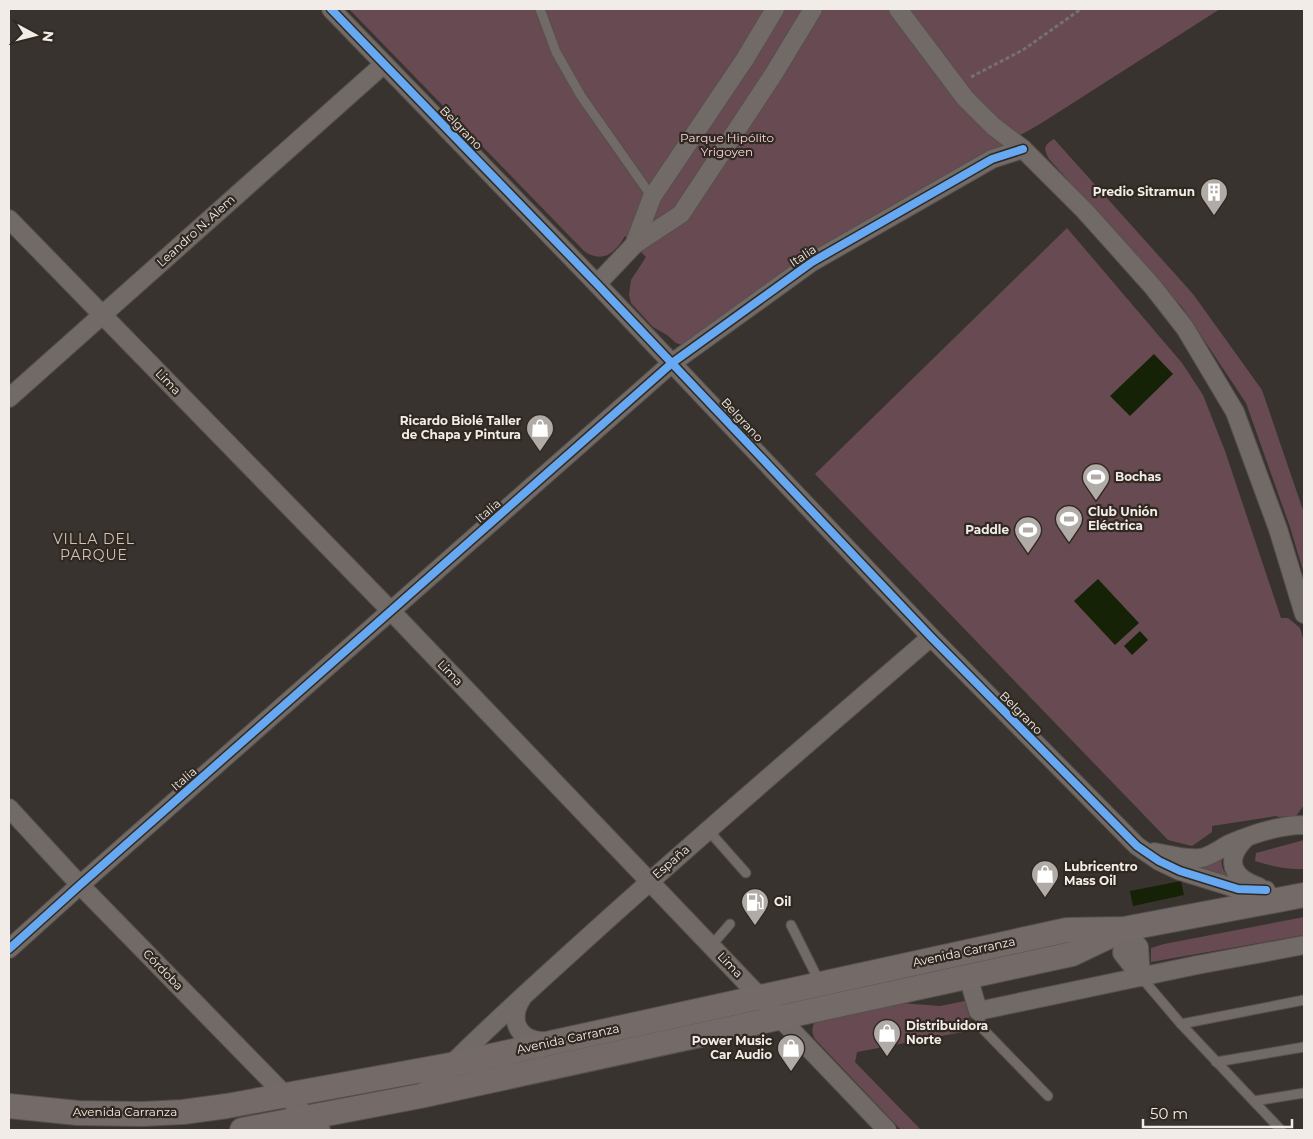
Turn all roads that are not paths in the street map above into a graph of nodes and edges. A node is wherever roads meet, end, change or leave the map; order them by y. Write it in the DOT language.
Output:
graph roads {
  1 [pos="331,9"];
  2 [pos="540,9"];
  3 [pos="775,9"];
  4 [pos="813,9"];
  5 [pos="898,9"];
  6 [pos="384,64"];
  7 [pos="1023,149"];
  8 [pos="652,197"];
  9 [pos="9,219"];
  10 [pos="634,245"];
  11 [pos="597,284"];
  12 [pos="102,314"];
  13 [pos="672,363"];
  14 [pos="9,398"];
  15 [pos="391,611"];
  16 [pos="1304,614"];
  17 [pos="931,637"];
  18 [pos="9,808"];
  19 [pos="1302,823"];
  20 [pos="708,830"];
  21 [pos="1246,838"];
  22 [pos="1137,846"];
  23 [pos="746,873"];
  24 [pos="649,881"];
  25 [pos="80,885"];
  26 [pos="1266,890"];
  27 [pos="1302,895"];
  28 [pos="730,924"];
  29 [pos="791,925"];
  30 [pos="1124,929"];
  31 [pos="1304,945"];
  32 [pos="711,946"];
  33 [pos="9,949"];
  34 [pos="968,976"];
  35 [pos="1141,977"];
  36 [pos="820,983"];
  37 [pos="523,996"];
  38 [pos="760,996"];
  39 [pos="1304,1000"];
  40 [pos="978,1011"];
  41 [pos="780,1018"];
  42 [pos="1181,1024"];
  43 [pos="561,1040"];
  44 [pos="1304,1047"];
  45 [pos="1216,1062"];
  46 [pos="450,1065"];
  47 [pos="1304,1093"];
  48 [pos="286,1096"];
  49 [pos="420,1096"];
  50 [pos="1048,1096"];
  51 [pos="1254,1101"];
  52 [pos="9,1106"];
  53 [pos="314,1124"];
  54 [pos="242,1130"];
  55 [pos="887,1130"];
  56 [pos="1281,1130"];
  1 -- 6 [label="street, Belgrano"];
  2 -- 8 [label="lane"];
  3 -- 8 [label="street"];
  4 -- 10 [label="street"];
  5 -- 7 [label="street"];
  6 -- 11 [label="street, Belgrano"];
  6 -- 12 [label="street, Leandro N. Alem"];
  7 -- 13 [label="street, Italia"];
  7 -- 16 [label="street"];
  8 -- 10 [label="street"];
  9 -- 12 [label="street, Lima"];
  10 -- 11 [label="street"];
  11 -- 13 [label="street, Belgrano"];
  12 -- 14 [label="street, Leandro N. Alem"];
  12 -- 15 [label="street, Lima"];
  13 -- 15 [label="street, Italia"];
  13 -- 17 [label="street, Belgrano"];
  15 -- 24 [label="street, Lima"];
  15 -- 25 [label="street, Italia"];
  17 -- 20 [label="street, España"];
  17 -- 22 [label="street, Belgrano"];
  18 -- 25 [label="street, Córdoba"];
  19 -- 21 [label="street"];
  20 -- 23 [label="lane"];
  20 -- 24 [label="street, España"];
  21 -- 22 [label="street"];
  21 -- 26 [label="street"];
  22 -- 26 [label="street, Belgrano"];
  24 -- 32 [label="street, Lima"];
  24 -- 37 [label="street, España"];
  25 -- 33 [label="street, Italia"];
  25 -- 48 [label="street, Córdoba"];
  26 -- 27 [label="street"];
  27 -- 30 [label="main road, Avenida Carranza"];
  28 -- 32 [label="lane"];
  29 -- 36 [label="lane"];
  30 -- 34 [label="main road, Avenida Carranza"];
  30 -- 35 [label="street"];
  30 -- 36 [label="main road, Avenida Carranza"];
  31 -- 35 [label="street"];
  32 -- 38 [label="street, Lima"];
  34 -- 40 [label="street"];
  34 -- 41 [label="main road, Avenida Carranza"];
  35 -- 40 [label="street"];
  35 -- 42 [label="lane"];
  36 -- 38 [label="main road, Avenida Carranza"];
  37 -- 43 [label="street"];
  37 -- 46 [label="street, España"];
  38 -- 41 [label="street, Lima"];
  38 -- 43 [label="main road, Avenida Carranza"];
  39 -- 42 [label="lane"];
  40 -- 50 [label="lane"];
  41 -- 49 [label="main road, Avenida Carranza"];
  41 -- 55 [label="street, Lima"];
  42 -- 45 [label="lane"];
  43 -- 46 [label="main road, Avenida Carranza"];
  44 -- 45 [label="lane"];
  45 -- 51 [label="lane"];
  46 -- 48 [label="main road, Avenida Carranza"];
  46 -- 49 [label="street, España"];
  47 -- 51 [label="lane"];
  48 -- 52 [label="main road, Avenida Carranza"];
  48 -- 53 [label="street, Córdoba"];
  49 -- 53 [label="main road, Avenida Carranza"];
  51 -- 56 [label="lane"];
  53 -- 54 [label="main road, Avenida Carranza"];
}
